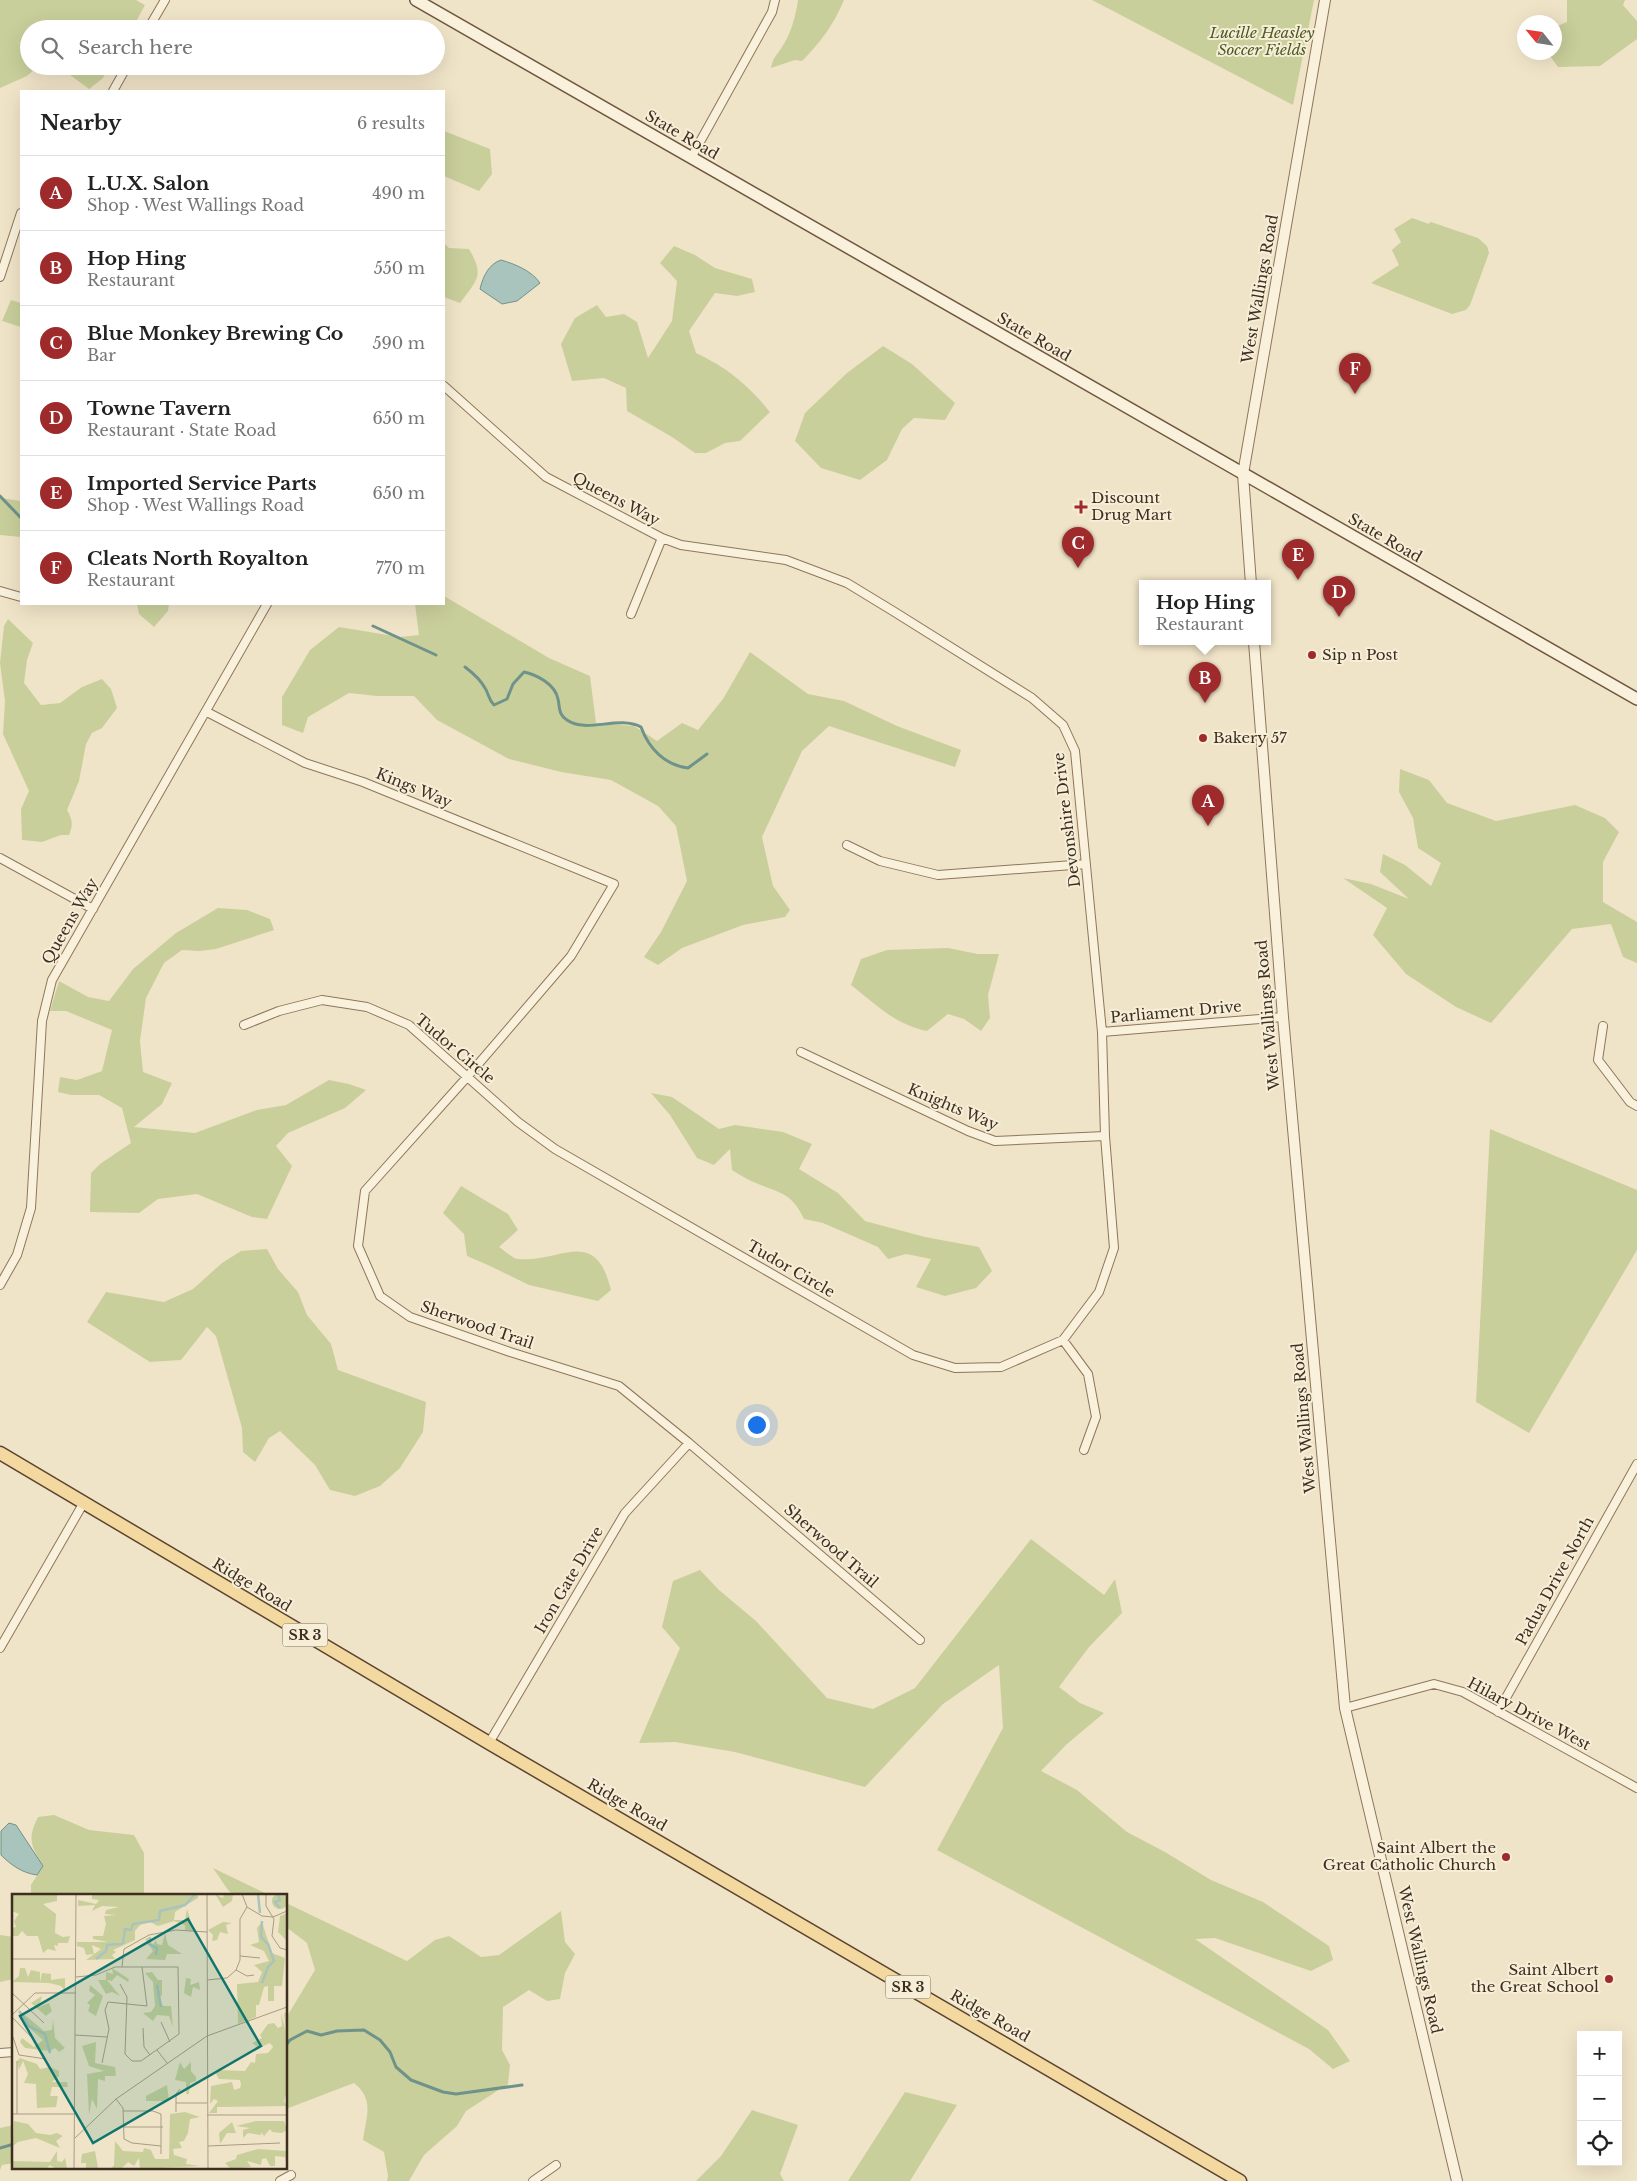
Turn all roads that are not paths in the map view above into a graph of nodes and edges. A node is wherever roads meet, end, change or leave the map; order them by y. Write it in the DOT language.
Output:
graph roads {
  1 [pos="164,0"];
  2 [pos="416,0"];
  3 [pos="775,0"];
  4 [pos="1325,0"];
  5 [pos="153,20"];
  6 [pos="122,75"];
  7 [pos="114,90"];
  8 [pos="691,158"];
  9 [pos="19,224"];
  10 [pos="0,277"];
  11 [pos="445,387"];
  12 [pos="1243,474"];
  13 [pos="662,538"];
  14 [pos="809,569"];
  15 [pos="1251,580"];
  16 [pos="0,591"];
  17 [pos="20,597"];
  18 [pos="266,605"];
  19 [pos="631,614"];
  20 [pos="1254,645"];
  21 [pos="1637,699"];
  22 [pos="206,712"];
  23 [pos="847,845"];
  24 [pos="0,858"];
  25 [pos="1086,864"];
  26 [pos="614,884"];
  27 [pos="93,909"];
  28 [pos="1283,1017"];
  29 [pos="244,1025"];
  30 [pos="1603,1026"];
  31 [pos="1102,1032"];
  32 [pos="801,1052"];
  33 [pos="468,1076"];
  34 [pos="1637,1106"];
  35 [pos="1105,1136"];
  36 [pos="0,1285"];
  37 [pos="1064,1340"];
  38 [pos="690,1443"];
  39 [pos="1084,1450"];
  40 [pos="0,1453"];
  41 [pos="1637,1464"];
  42 [pos="83,1504"];
  43 [pos="920,1640"];
  44 [pos="0,1648"];
  45 [pos="1345,1708"];
  46 [pos="1498,1712"];
  47 [pos="489,1743"];
  48 [pos="1637,1788"];
  49 [pos="556,2165"];
  50 [pos="291,2175"];
  51 [pos="280,2181"];
  52 [pos="533,2181"];
  53 [pos="1240,2181"];
  54 [pos="1457,2181"];
  1 -- 5 [label="street"];
  2 -- 8 [label="main road, State Road"];
  3 -- 8 [label="street"];
  4 -- 12 [label="street, West Wallings Road"];
  6 -- 7 [label="street"];
  8 -- 12 [label="main road, State Road"];
  9 -- 10 [label="street"];
  11 -- 13 [label="street, Queens Way"];
  12 -- 15 [label="street, West Wallings Road"];
  12 -- 21 [label="main road, State Road"];
  13 -- 14 [label="street, Queens Way"];
  13 -- 19 [label="street"];
  14 -- 25 [label="street, Devonshire Drive"];
  16 -- 17 [label="street"];
  18 -- 22 [label="street, Queens Way"];
  20 -- 28 [label="street, West Wallings Road"];
  22 -- 26 [label="street, Kings Way"];
  22 -- 27 [label="street, Queens Way"];
  23 -- 25 [label="street"];
  24 -- 27 [label="street"];
  25 -- 31 [label="street, Devonshire Drive"];
  26 -- 33 [label="street, Sherwood Trail"];
  27 -- 36 [label="street, Queens Way"];
  28 -- 31 [label="street, Parliament Drive"];
  28 -- 45 [label="street, West Wallings Road"];
  29 -- 33 [label="street, Tudor Circle"];
  30 -- 34 [label="street"];
  31 -- 35 [label="street, Tudor Circle"];
  32 -- 35 [label="street, Knights Way"];
  33 -- 37 [label="street, Tudor Circle"];
  33 -- 38 [label="street, Sherwood Trail"];
  35 -- 37 [label="street, Tudor Circle"];
  37 -- 39 [label="street"];
  38 -- 43 [label="street, Sherwood Trail"];
  38 -- 47 [label="street, Iron Gate Drive"];
  40 -- 42 [label="main road, Ridge Road / SR 3"];
  41 -- 46 [label="street, Padua Drive North"];
  42 -- 44 [label="street"];
  42 -- 47 [label="main road, Ridge Road / SR 3"];
  45 -- 46 [label="street, Hilary Drive West"];
  45 -- 54 [label="street, West Wallings Road"];
  46 -- 48 [label="street, Hilary Drive West"];
  47 -- 53 [label="main road, Ridge Road / SR 3"];
  49 -- 52 [label="street"];
  50 -- 51 [label="street"];
}
